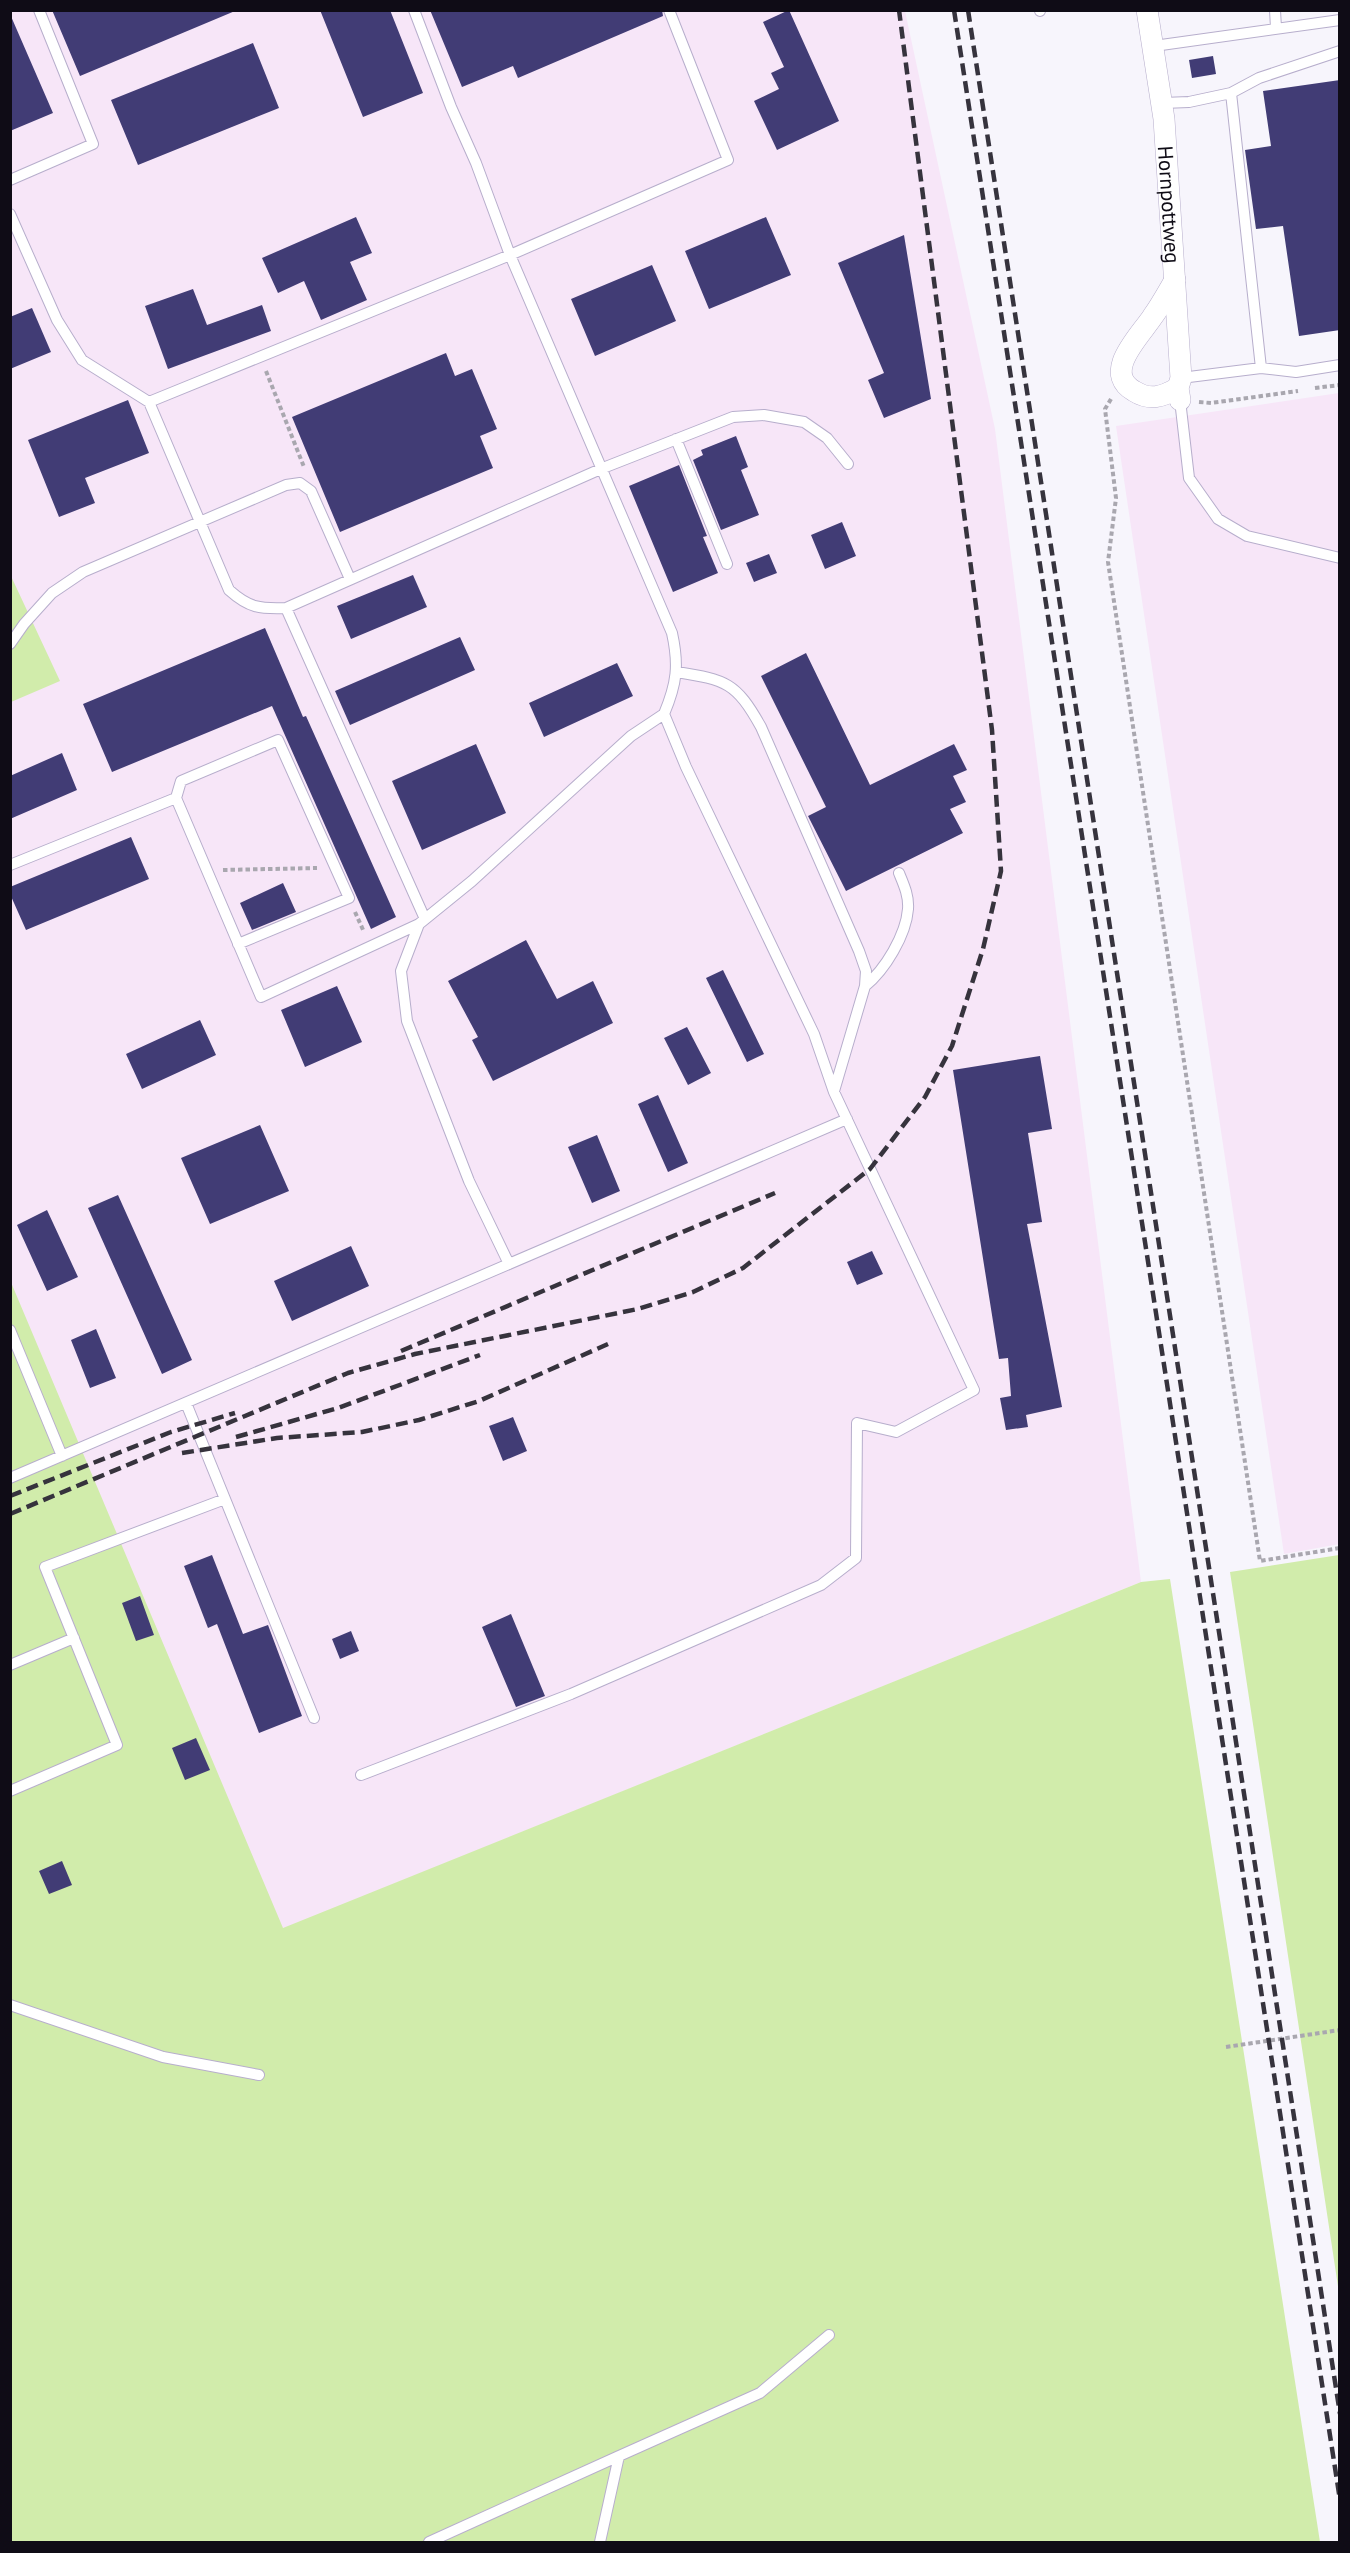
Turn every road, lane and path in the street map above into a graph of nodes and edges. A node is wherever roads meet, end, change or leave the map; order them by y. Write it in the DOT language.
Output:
graph roads {
  1 [pos="39,10"];
  2 [pos="414,10"];
  3 [pos="669,10"];
  4 [pos="1147,10"];
  5 [pos="1275,10"];
  6 [pos="1340,20"];
  7 [pos="1276,28"];
  8 [pos="1154,46"];
  9 [pos="1340,51"];
  10 [pos="1231,93"];
  11 [pos="1163,103"];
  12 [pos="10,180"];
  13 [pos="10,214"];
  14 [pos="510,255"];
  15 [pos="1175,280"];
  16 [pos="260,357"];
  17 [pos="1340,365"];
  18 [pos="1261,368"];
  19 [pos="1123,378"];
  20 [pos="1340,385"];
  21 [pos="1180,389"];
  22 [pos="149,402"];
  23 [pos="676,439"];
  24 [pos="848,464"];
  25 [pos="603,468"];
  26 [pos="300,483"];
  27 [pos="200,522"];
  28 [pos="1340,558"];
  29 [pos="728,564"];
  30 [pos="350,579"];
  31 [pos="286,608"];
  32 [pos="10,644"];
  33 [pos="677,672"];
  34 [pos="664,714"];
  35 [pos="176,798"];
  36 [pos="10,865"];
  37 [pos="335,867"];
  38 [pos="207,871"];
  39 [pos="899,873"];
  40 [pos="422,922"];
  41 [pos="238,944"];
  42 [pos="865,986"];
  43 [pos="834,1092"];
  44 [pos="847,1119"];
  45 [pos="509,1264"];
  46 [pos="10,1330"];
  47 [pos="186,1403"];
  48 [pos="62,1456"];
  49 [pos="10,1478"];
  50 [pos="225,1499"];
  51 [pos="1340,1548"];
  52 [pos="74,1638"];
  53 [pos="10,1665"];
  54 [pos="314,1718"];
  55 [pos="362,1776"];
  56 [pos="10,1791"];
  57 [pos="10,2005"];
  58 [pos="1340,2030"];
  59 [pos="1227,2047"];
  60 [pos="258,2075"];
  61 [pos="829,2335"];
  62 [pos="619,2456"];
  63 [pos="429,2542"];
  64 [pos="600,2542"];
  1 -- 12 [label="lane"];
  2 -- 14 [label="lane"];
  3 -- 14 [label="lane"];
  4 -- 8 [label="street, Hornpottweg"];
  5 -- 7 [label="lane"];
  6 -- 7 [label="lane"];
  7 -- 8 [label="lane"];
  8 -- 11 [label="street, Hornpottweg"];
  9 -- 10 [label="lane"];
  10 -- 11 [label="lane"];
  10 -- 18 [label="lane"];
  11 -- 15 [label="street, Hornpottweg"];
  13 -- 22 [label="lane"];
  14 -- 16 [label="lane"];
  14 -- 25 [label="lane"];
  15 -- 19 [label="street"];
  15 -- 21 [label="street, Hornpottweg"];
  16 -- 22 [label="lane"];
  16 -- 26 [label="path"];
  17 -- 18 [label="lane"];
  18 -- 21 [label="lane"];
  19 -- 21 [label="street"];
  19 -- 51 [label="path"];
  20 -- 21 [label="path"];
  21 -- 28 [label="lane"];
  22 -- 27 [label="lane"];
  23 -- 24 [label="lane"];
  23 -- 25 [label="lane"];
  23 -- 29 [label="lane"];
  25 -- 30 [label="lane"];
  25 -- 33 [label="lane"];
  26 -- 27 [label="lane"];
  26 -- 30 [label="lane"];
  27 -- 31 [label="lane"];
  27 -- 32 [label="lane"];
  30 -- 31 [label="lane"];
  31 -- 40 [label="lane"];
  33 -- 34 [label="lane"];
  33 -- 42 [label="lane"];
  34 -- 40 [label="lane"];
  34 -- 43 [label="lane"];
  35 -- 36 [label="lane"];
  35 -- 37 [label="lane"];
  35 -- 38 [label="lane"];
  37 -- 38 [label="path"];
  37 -- 41 [label="lane"];
  38 -- 41 [label="lane"];
  39 -- 42 [label="lane"];
  40 -- 41 [label="lane"];
  40 -- 45 [label="lane"];
  42 -- 43 [label="lane"];
  43 -- 44 [label="lane"];
  44 -- 45 [label="lane"];
  44 -- 55 [label="lane"];
  45 -- 47 [label="lane"];
  46 -- 48 [label="lane"];
  47 -- 48 [label="lane"];
  47 -- 50 [label="lane"];
  48 -- 49 [label="lane"];
  50 -- 52 [label="lane"];
  50 -- 54 [label="lane"];
  52 -- 53 [label="lane"];
  52 -- 56 [label="lane"];
  57 -- 60 [label="lane"];
  58 -- 59 [label="path"];
  61 -- 62 [label="lane"];
  62 -- 63 [label="lane"];
  62 -- 64 [label="lane"];
}
